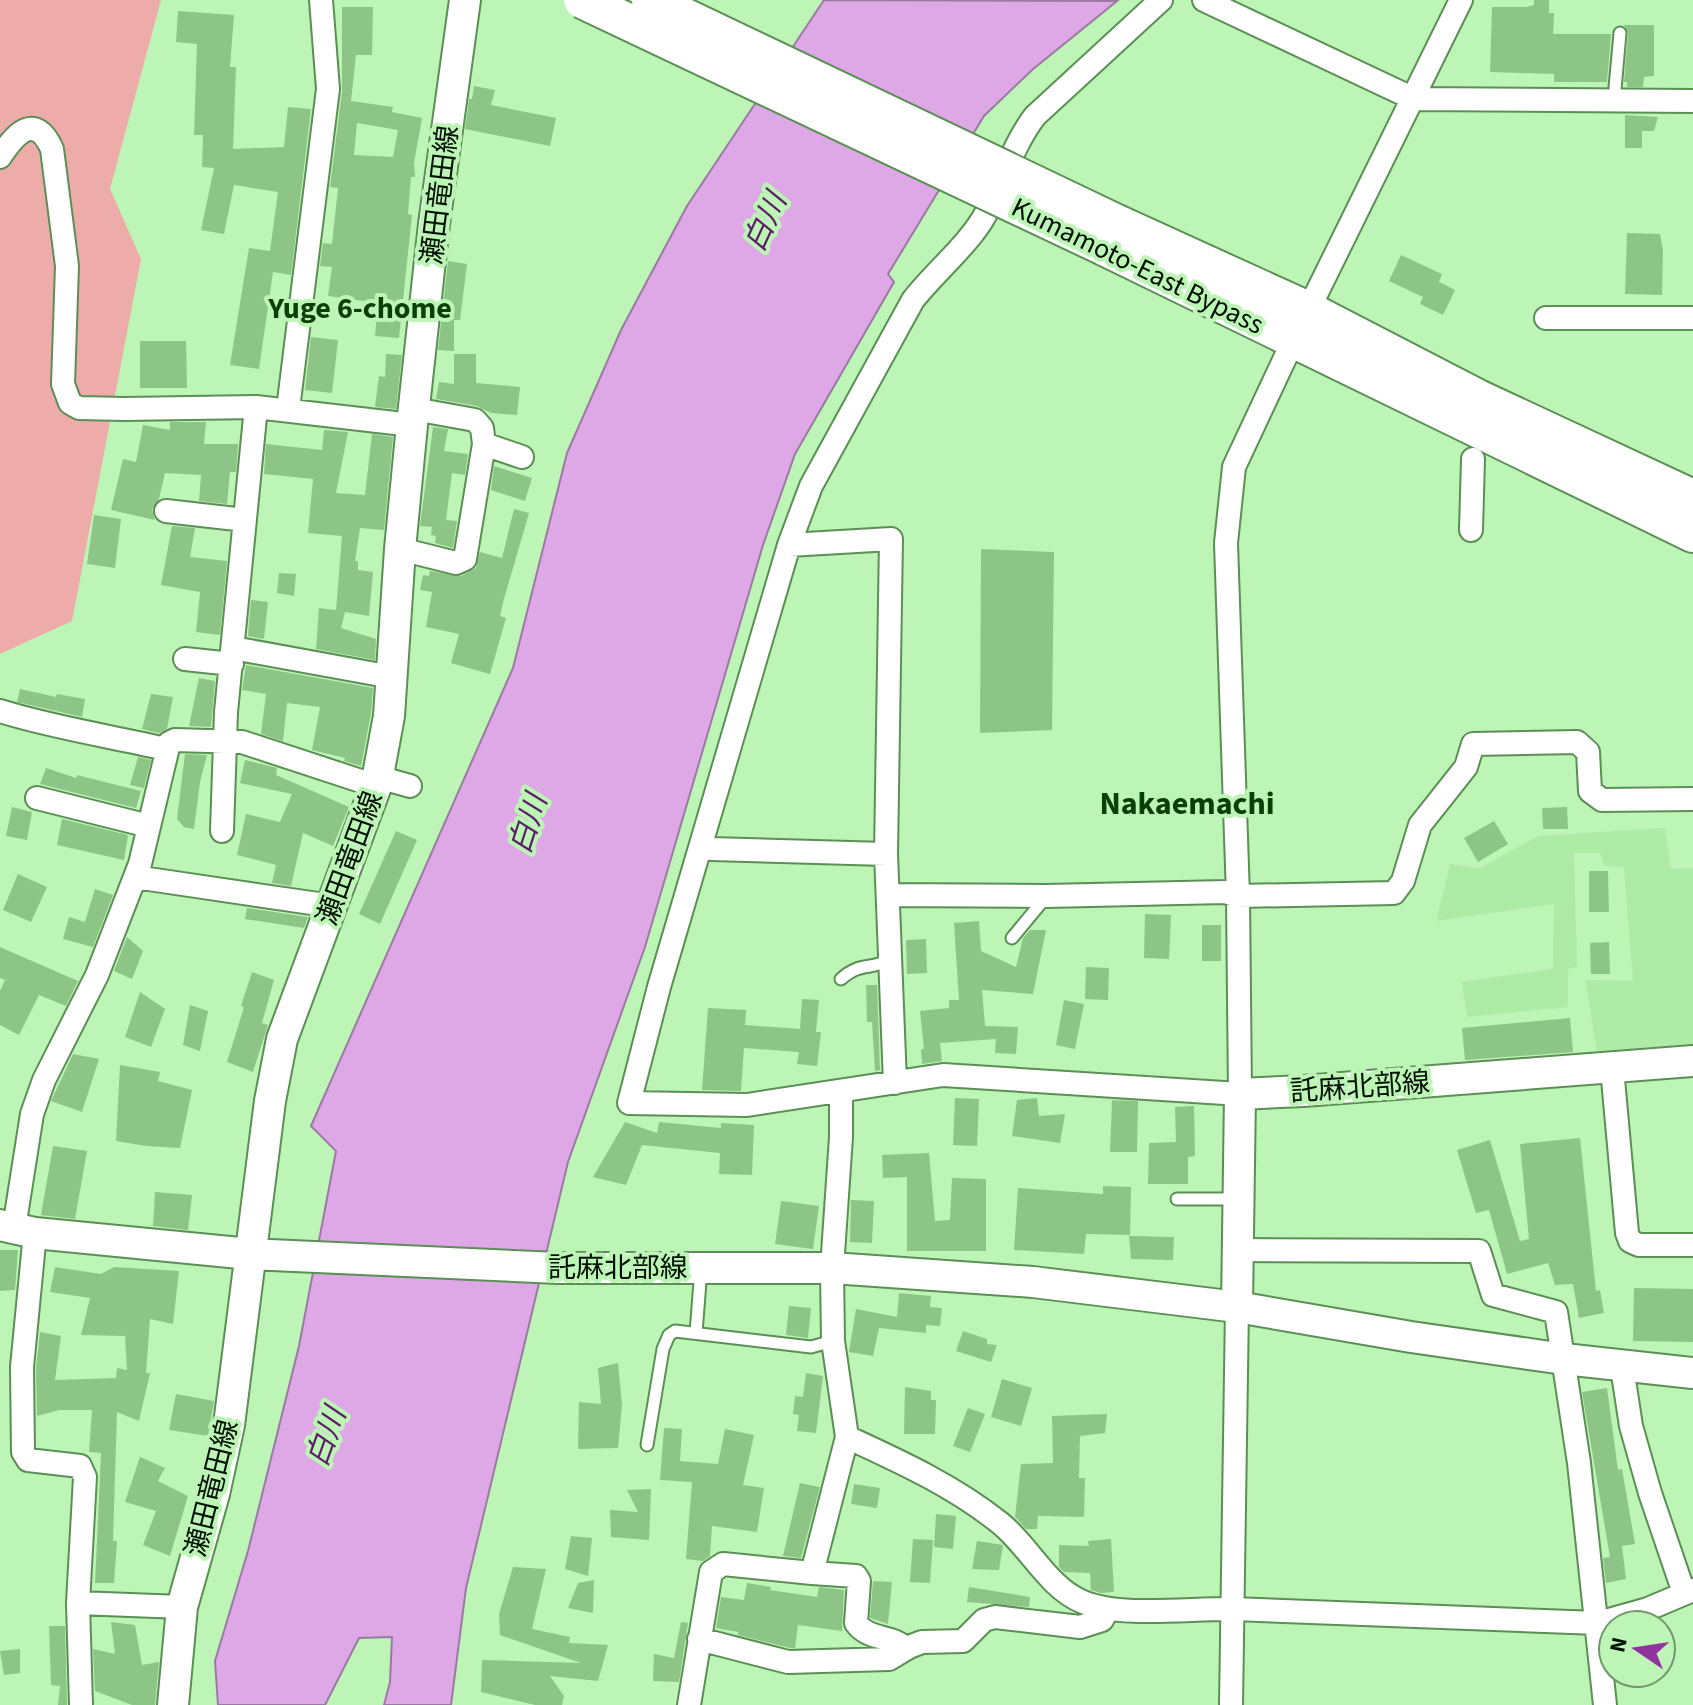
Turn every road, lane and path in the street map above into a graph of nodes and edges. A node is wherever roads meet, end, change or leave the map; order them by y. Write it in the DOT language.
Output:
graph roads {
  1 [pos="321,0"];
  2 [pos="465,0"];
  3 [pos="582,0"];
  4 [pos="650,0"];
  5 [pos="1161,0"];
  6 [pos="1204,0"];
  7 [pos="1461,0"];
  8 [pos="1620,33"];
  9 [pos="1614,94"];
  10 [pos="1414,99"];
  11 [pos="1693,101"];
  12 [pos="0,157"];
  13 [pos="1112,236"];
  14 [pos="1546,318"];
  15 [pos="1693,318"];
  16 [pos="1301,326"];
  17 [pos="256,407"];
  18 [pos="288,409"];
  19 [pos="413,417"];
  20 [pos="484,444"];
  21 [pos="522,457"];
  22 [pos="1473,459"];
  23 [pos="1693,498"];
  24 [pos="166,511"];
  25 [pos="245,520"];
  26 [pos="1471,530"];
  27 [pos="1693,534"];
  28 [pos="789,545"];
  29 [pos="400,549"];
  30 [pos="232,656"];
  31 [pos="185,659"];
  32 [pos="392,677"];
  33 [pos="0,711"];
  34 [pos="226,742"];
  35 [pos="166,749"];
  36 [pos="377,781"];
  37 [pos="410,786"];
  38 [pos="37,798"];
  39 [pos="1693,799"];
  40 [pos="149,826"];
  41 [pos="222,831"];
  42 [pos="711,849"];
  43 [pos="886,854"];
  44 [pos="135,877"];
  45 [pos="889,895"];
  46 [pos="1046,896"];
  47 [pos="1238,896"];
  48 [pos="332,906"];
  49 [pos="1012,938"];
  50 [pos="891,959"];
  51 [pos="841,979"];
  52 [pos="1693,1061"];
  53 [pos="1612,1068"];
  54 [pos="895,1083"];
  55 [pos="841,1091"];
  56 [pos="1240,1094"];
  57 [pos="1177,1199"];
  58 [pos="1240,1199"];
  59 [pos="16,1229"];
  60 [pos="1693,1245"];
  61 [pos="1239,1250"];
  62 [pos="250,1254"];
  63 [pos="701,1266"];
  64 [pos="832,1268"];
  65 [pos="1237,1307"];
  66 [pos="696,1333"];
  67 [pos="833,1341"];
  68 [pos="1564,1359"];
  69 [pos="1622,1367"];
  70 [pos="1693,1373"];
  71 [pos="847,1437"];
  72 [pos="647,1445"];
  73 [pos="812,1573"];
  74 [pos="1688,1592"];
  75 [pos="78,1603"];
  76 [pos="182,1607"];
  77 [pos="1108,1609"];
  78 [pos="1231,1609"];
  79 [pos="1648,1609"];
  80 [pos="1597,1615"];
  81 [pos="1597,1623"];
  82 [pos="699,1639"];
  83 [pos="906,1649"];
  84 [pos="81,1705"];
  85 [pos="173,1705"];
  86 [pos="689,1705"];
  87 [pos="1231,1705"];
  1 -- 18 [label="street"];
  2 -- 19 [label="main road, 瀬田竜田線"];
  3 -- 13 [label="highway, Kumamoto-East Bypass, bridge"];
  4 -- 13 [label="highway, Kumamoto-East Bypass, bridge"];
  5 -- 28 [label="street"];
  6 -- 10 [label="street"];
  7 -- 10 [label="street"];
  8 -- 9 [label="lane"];
  9 -- 10 [label="street"];
  9 -- 11 [label="street"];
  10 -- 16 [label="street"];
  12 -- 17 [label="street"];
  13 -- 16 [label="highway, Kumamoto-East Bypass"];
  14 -- 15 [label="street"];
  16 -- 23 [label="highway, Kumamoto-East Bypass"];
  16 -- 27 [label="highway, Kumamoto-East Bypass"];
  16 -- 47 [label="street"];
  17 -- 18 [label="street"];
  17 -- 25 [label="street"];
  18 -- 19 [label="street"];
  19 -- 20 [label="street"];
  19 -- 29 [label="main road, 瀬田竜田線"];
  20 -- 21 [label="street"];
  20 -- 29 [label="street"];
  22 -- 26 [label="street"];
  24 -- 25 [label="street"];
  25 -- 30 [label="street"];
  28 -- 43 [label="street"];
  28 -- 55 [label="street"];
  29 -- 32 [label="main road, 瀬田竜田線"];
  30 -- 31 [label="street"];
  30 -- 32 [label="street"];
  30 -- 34 [label="street"];
  32 -- 36 [label="main road, 瀬田竜田線"];
  33 -- 35 [label="street"];
  34 -- 35 [label="street"];
  34 -- 36 [label="street"];
  34 -- 41 [label="street"];
  35 -- 40 [label="street"];
  36 -- 37 [label="street"];
  36 -- 48 [label="main road, 瀬田竜田線"];
  38 -- 40 [label="street"];
  39 -- 47 [label="street"];
  40 -- 44 [label="street"];
  42 -- 43 [label="street"];
  43 -- 45 [label="street"];
  44 -- 48 [label="street"];
  44 -- 59 [label="street"];
  45 -- 46 [label="street"];
  45 -- 50 [label="street"];
  46 -- 47 [label="street"];
  46 -- 49 [label="lane"];
  47 -- 56 [label="street"];
  48 -- 62 [label="main road, 瀬田竜田線"];
  50 -- 51 [label="lane"];
  50 -- 54 [label="street"];
  52 -- 53 [label="main road, 託麻北部線"];
  53 -- 56 [label="main road, 託麻北部線"];
  53 -- 60 [label="street"];
  54 -- 55 [label="street"];
  54 -- 56 [label="street"];
  55 -- 64 [label="street"];
  56 -- 58 [label="main road"];
  57 -- 58 [label="lane"];
  58 -- 61 [label="main road"];
  59 -- 62 [label="main road, 託麻北部線"];
  59 -- 75 [label="street"];
  61 -- 65 [label="main road"];
  61 -- 68 [label="street"];
  62 -- 63 [label="main road, 託麻北部線"];
  62 -- 76 [label="main road, 瀬田竜田線"];
  63 -- 64 [label="main road, 託麻北部線"];
  63 -- 66 [label="lane"];
  64 -- 65 [label="main road, 託麻北部線"];
  64 -- 67 [label="street"];
  65 -- 68 [label="main road, 託麻北部線"];
  65 -- 78 [label="street"];
  66 -- 67 [label="lane"];
  66 -- 72 [label="lane"];
  67 -- 71 [label="street"];
  68 -- 69 [label="main road, 託麻北部線"];
  68 -- 80 [label="street"];
  69 -- 70 [label="main road, 託麻北部線"];
  69 -- 74 [label="street"];
  71 -- 73 [label="street"];
  71 -- 77 [label="street"];
  73 -- 82 [label="street"];
  73 -- 83 [label="street"];
  74 -- 79 [label="street"];
  75 -- 76 [label="street"];
  75 -- 84 [label="street"];
  76 -- 85 [label="main road, 瀬田竜田線"];
  77 -- 78 [label="street"];
  77 -- 83 [label="street"];
  78 -- 81 [label="street"];
  78 -- 87 [label="street"];
  82 -- 83 [label="street"];
  82 -- 86 [label="street"];
}
